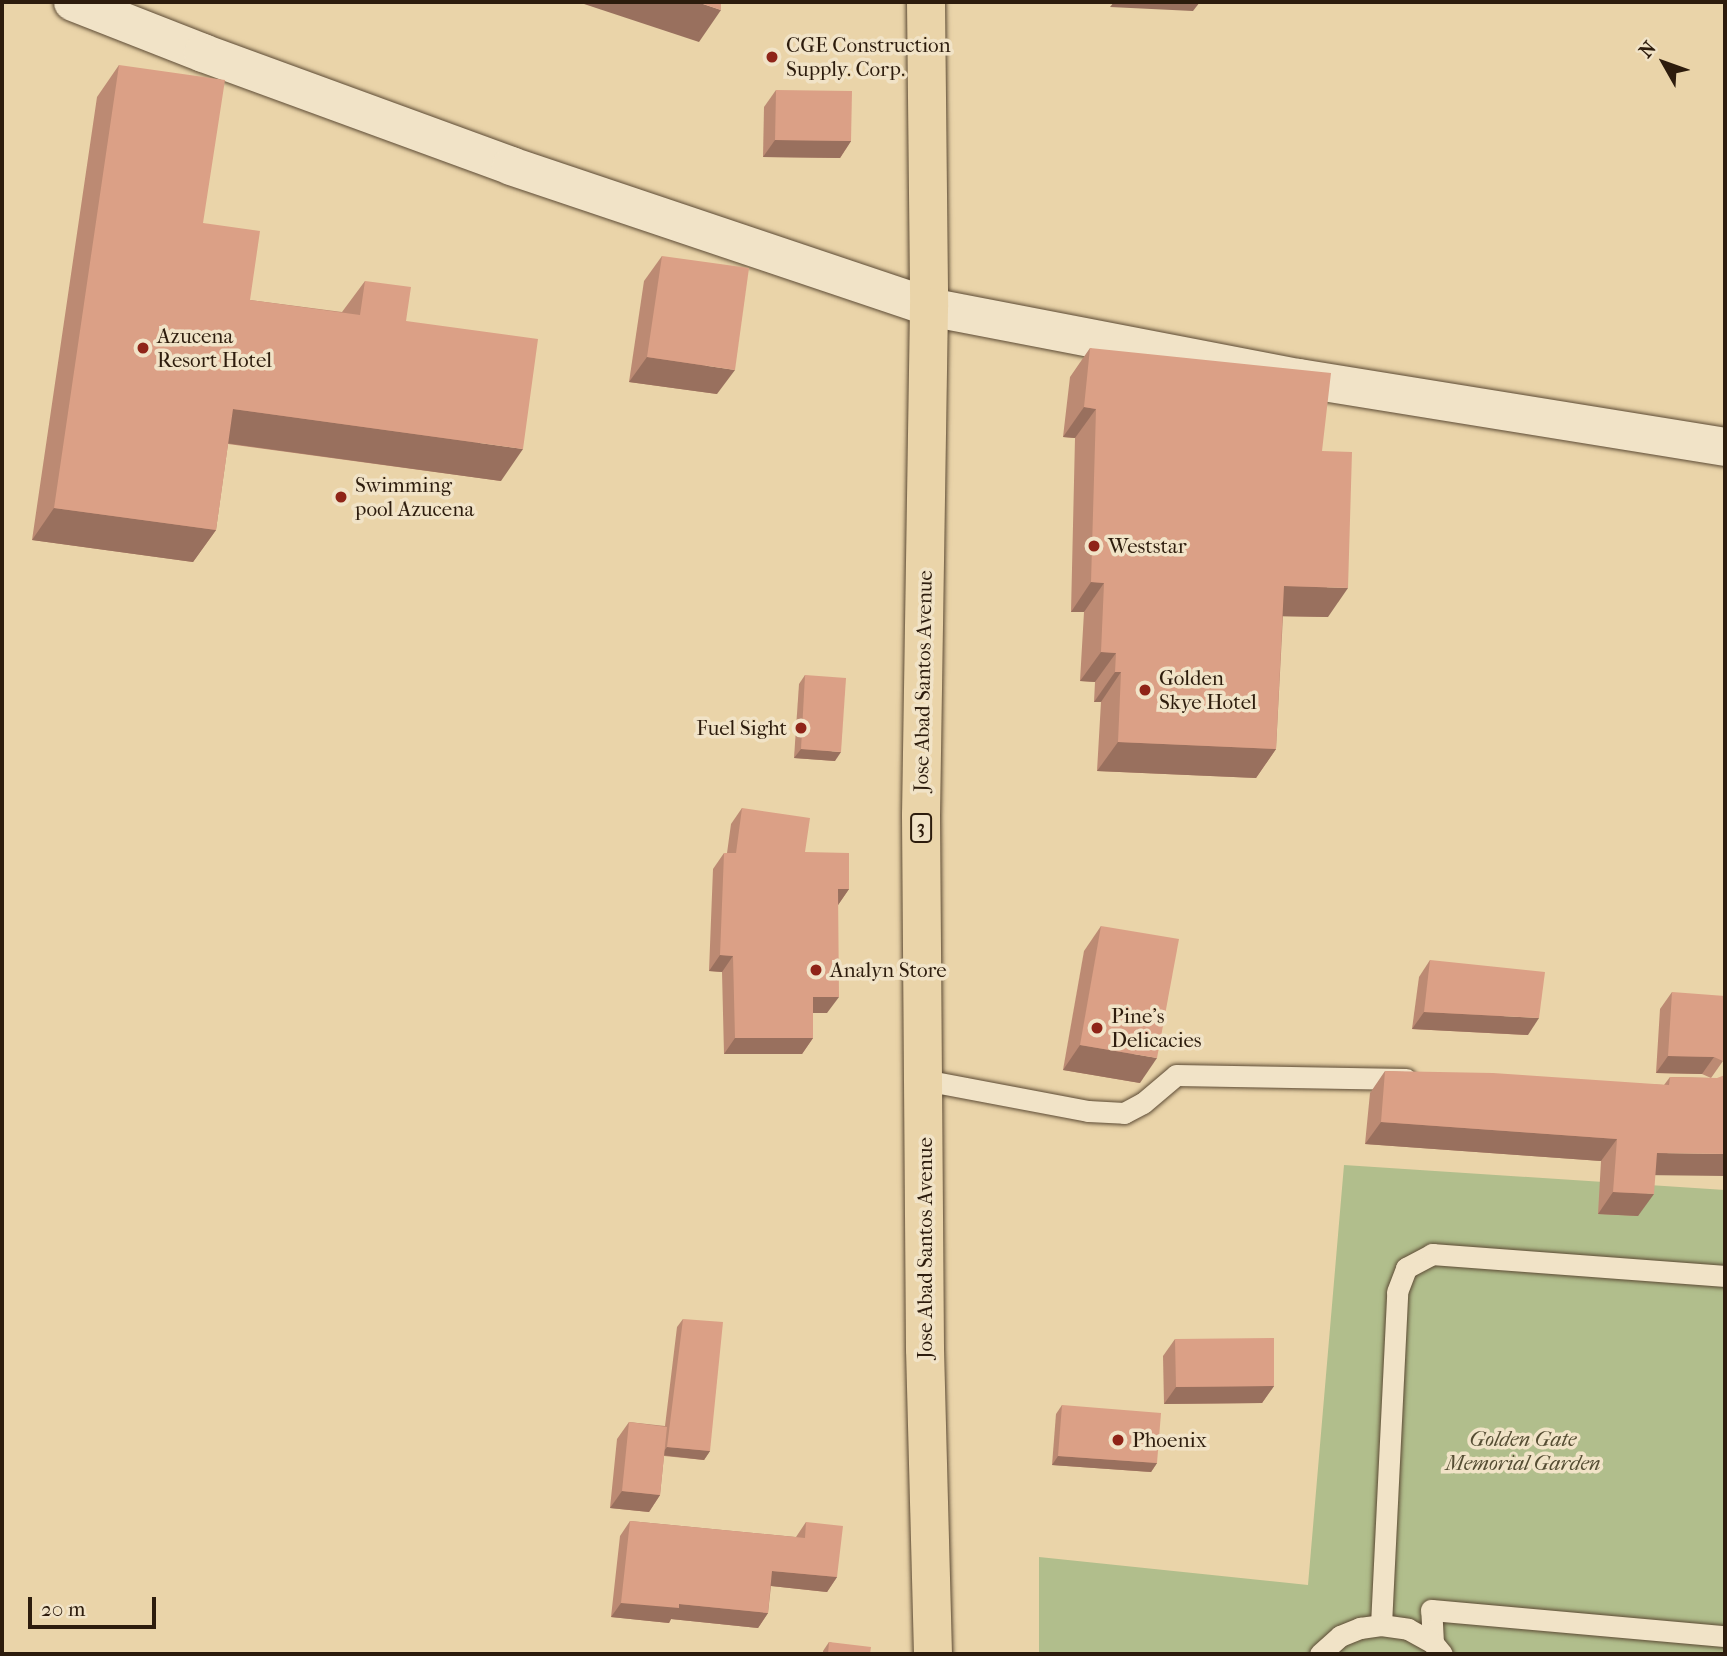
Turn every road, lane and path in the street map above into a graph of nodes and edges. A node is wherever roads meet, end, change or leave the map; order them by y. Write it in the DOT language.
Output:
graph roads {
  1 [pos="73,2"];
  2 [pos="926,2"];
  3 [pos="929,307"];
  4 [pos="1725,447"];
  5 [pos="924,1080"];
  6 [pos="1428,1080"];
  7 [pos="1725,1276"];
  8 [pos="1381,1625"];
  9 [pos="1725,1636"];
  10 [pos="1437,1648"];
  11 [pos="933,1654"];
  12 [pos="1320,1654"];
  1 -- 3 [label="street"];
  2 -- 3 [label="highway, Jose Abad Santos Avenue / 3"];
  3 -- 4 [label="street"];
  3 -- 5 [label="highway, Jose Abad Santos Avenue / 3"];
  5 -- 6 [label="lane"];
  5 -- 11 [label="highway, Jose Abad Santos Avenue / 3"];
  7 -- 8 [label="lane"];
  8 -- 10 [label="lane"];
  8 -- 12 [label="lane"];
  9 -- 10 [label="lane"];
}
